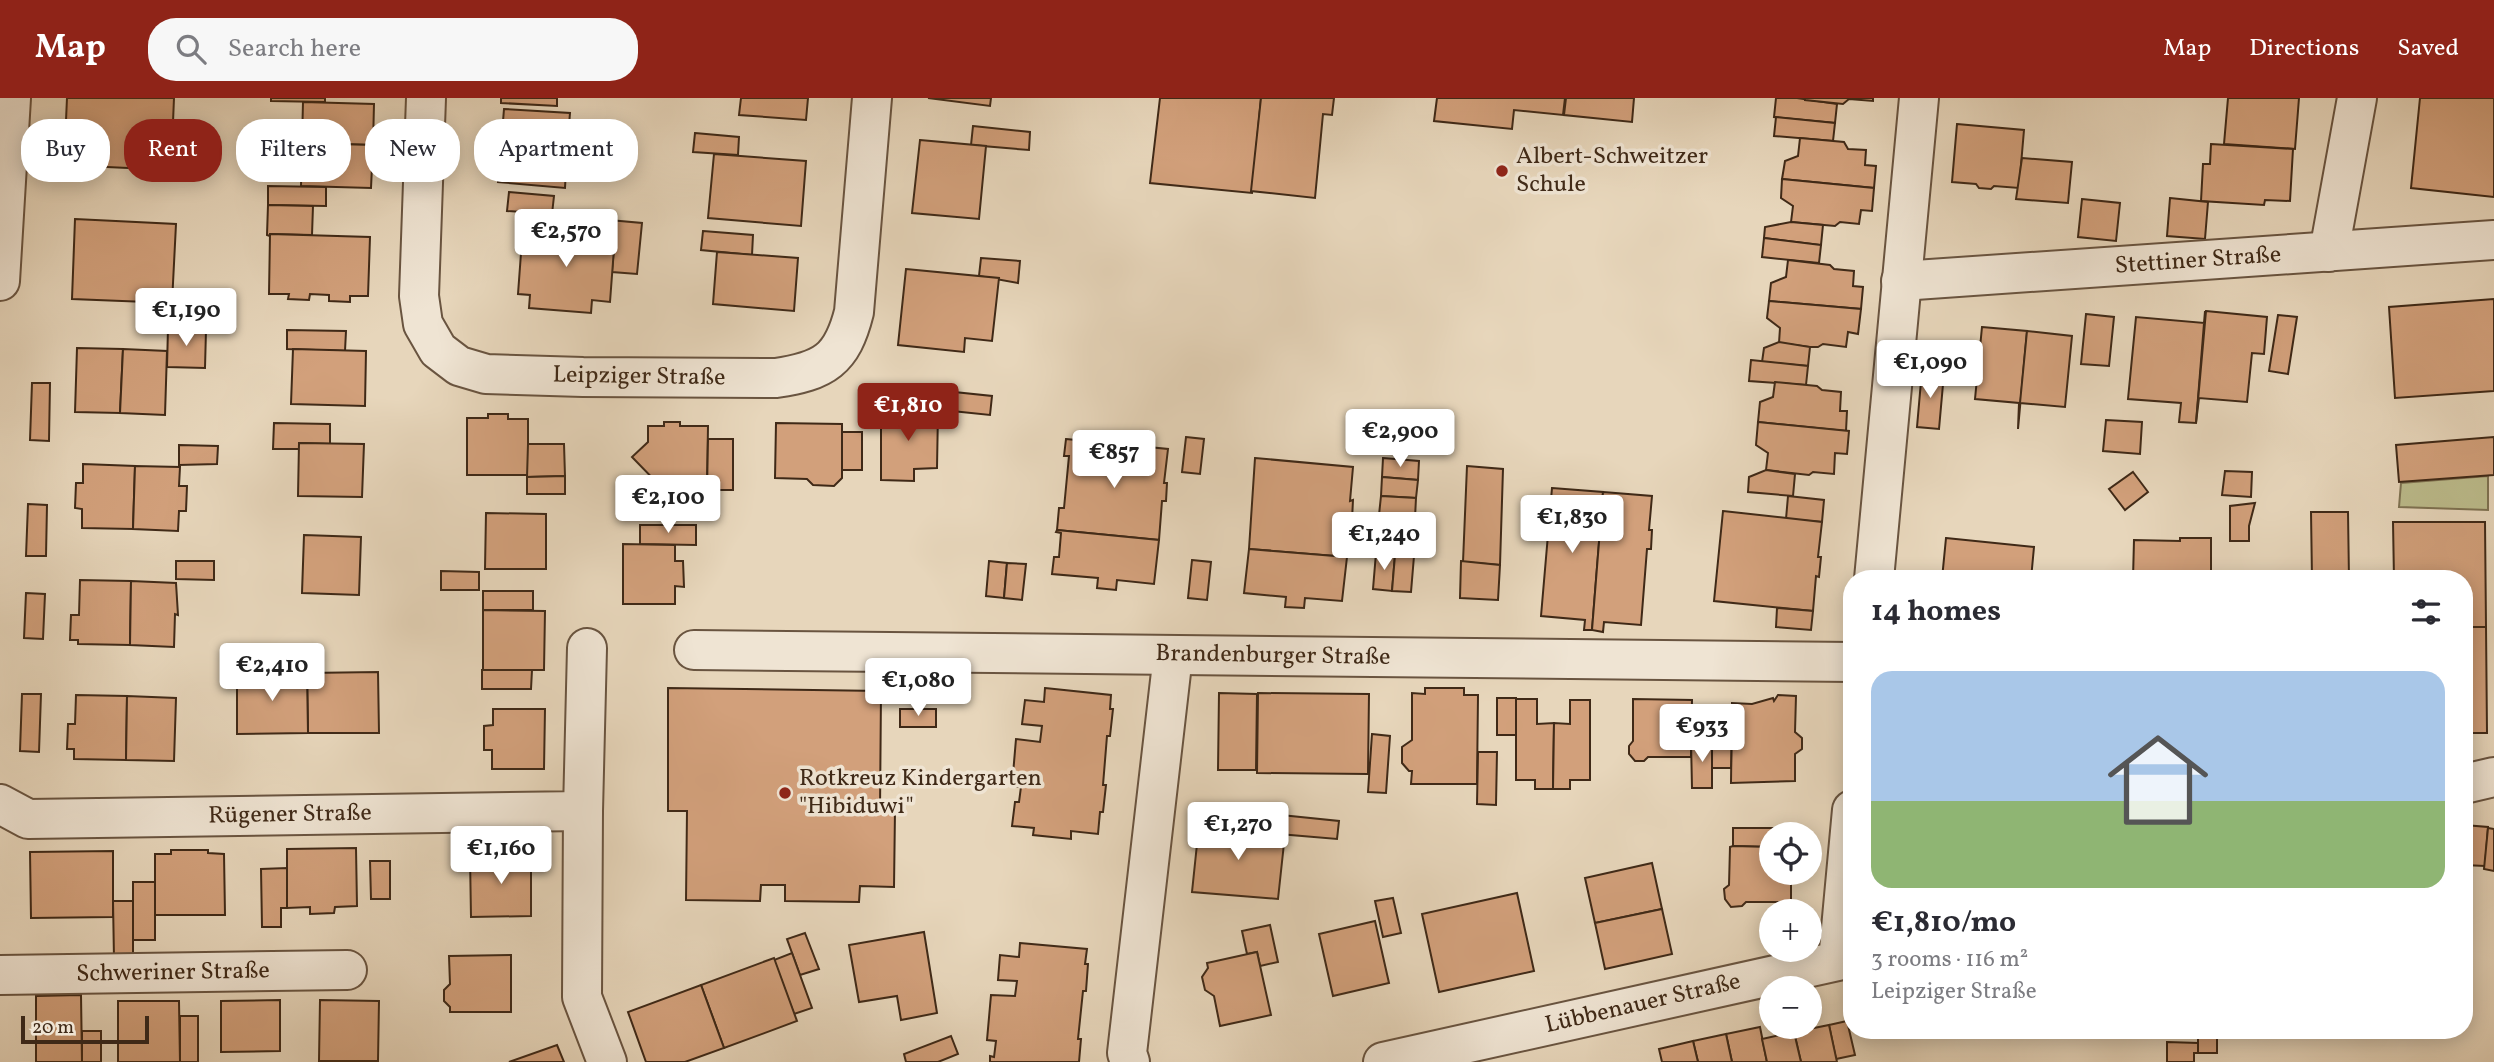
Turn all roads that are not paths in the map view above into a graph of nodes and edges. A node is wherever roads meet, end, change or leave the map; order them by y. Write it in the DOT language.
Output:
graph roads {
  1 [pos="10,98"];
  2 [pos="426,98"];
  3 [pos="872,98"];
  4 [pos="1919,98"];
  5 [pos="2357,98"];
  6 [pos="2494,240"];
  7 [pos="2329,252"];
  8 [pos="0,281"];
  9 [pos="1901,281"];
  10 [pos="1875,570"];
  11 [pos="587,648"];
  12 [pos="694,650"];
  13 [pos="1173,655"];
  14 [pos="1843,662"];
  15 [pos="2494,777"];
  16 [pos="2473,783"];
  17 [pos="0,804"];
  18 [pos="583,811"];
  19 [pos="1843,920"];
  20 [pos="347,970"];
  21 [pos="0,975"];
  22 [pos="607,1062"];
  23 [pos="1130,1062"];
  24 [pos="1383,1062"];
  1 -- 8 [label="street"];
  2 -- 3 [label="street, Leipziger Straße"];
  4 -- 9 [label="street"];
  5 -- 7 [label="street"];
  6 -- 7 [label="street, Stettiner Straße"];
  7 -- 9 [label="street, Stettiner Straße"];
  9 -- 10 [label="street"];
  11 -- 18 [label="street"];
  12 -- 13 [label="street, Brandenburger Straße"];
  13 -- 14 [label="street, Brandenburger Straße"];
  13 -- 23 [label="street"];
  15 -- 16 [label="street"];
  17 -- 18 [label="street, Rügener Straße"];
  18 -- 22 [label="street"];
  19 -- 24 [label="street, Lübbenauer Straße"];
  20 -- 21 [label="street, Schweriner Straße"];
}
